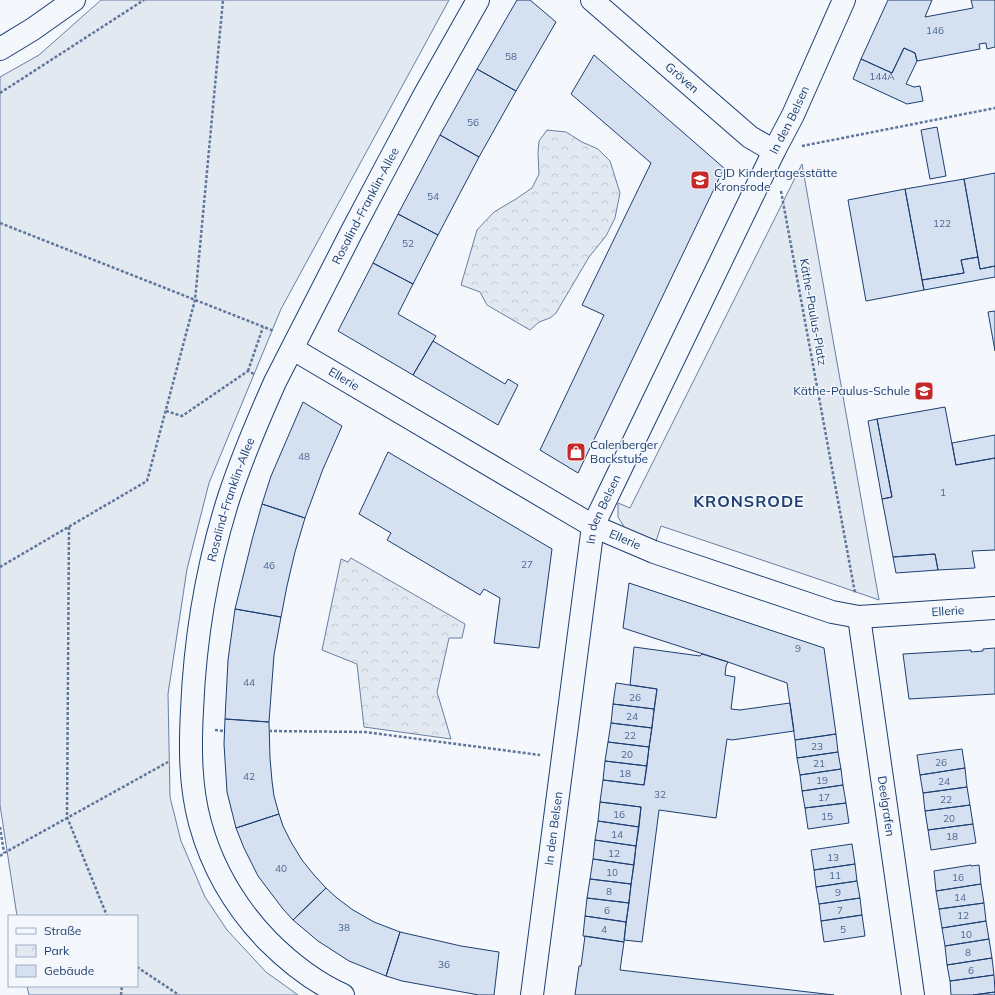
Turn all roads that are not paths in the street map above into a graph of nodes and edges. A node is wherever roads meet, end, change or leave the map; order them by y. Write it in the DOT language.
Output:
graph roads {
  1 [pos="74,0"];
  2 [pos="478,0"];
  3 [pos="592,0"];
  4 [pos="844,0"];
  5 [pos="0,49"];
  6 [pos="774,151"];
  7 [pos="295,344"];
  8 [pos="592,526"];
  9 [pos="995,608"];
  10 [pos="859,617"];
  11 [pos="343,995"];
  12 [pos="532,995"];
  13 [pos="913,995"];
  1 -- 5 [label="street"];
  2 -- 7 [label="street, Rosalind-Franklin-Allee"];
  3 -- 6 [label="street, Gröven"];
  4 -- 6 [label="street, In den Belsen"];
  6 -- 8 [label="street, In den Belsen"];
  7 -- 8 [label="street, Ellerie"];
  7 -- 11 [label="street, Rosalind-Franklin-Allee"];
  8 -- 10 [label="street, Ellerie"];
  8 -- 12 [label="street, In den Belsen"];
  9 -- 10 [label="street, Ellerie"];
  10 -- 13 [label="street, Deelgrafen"];
}
